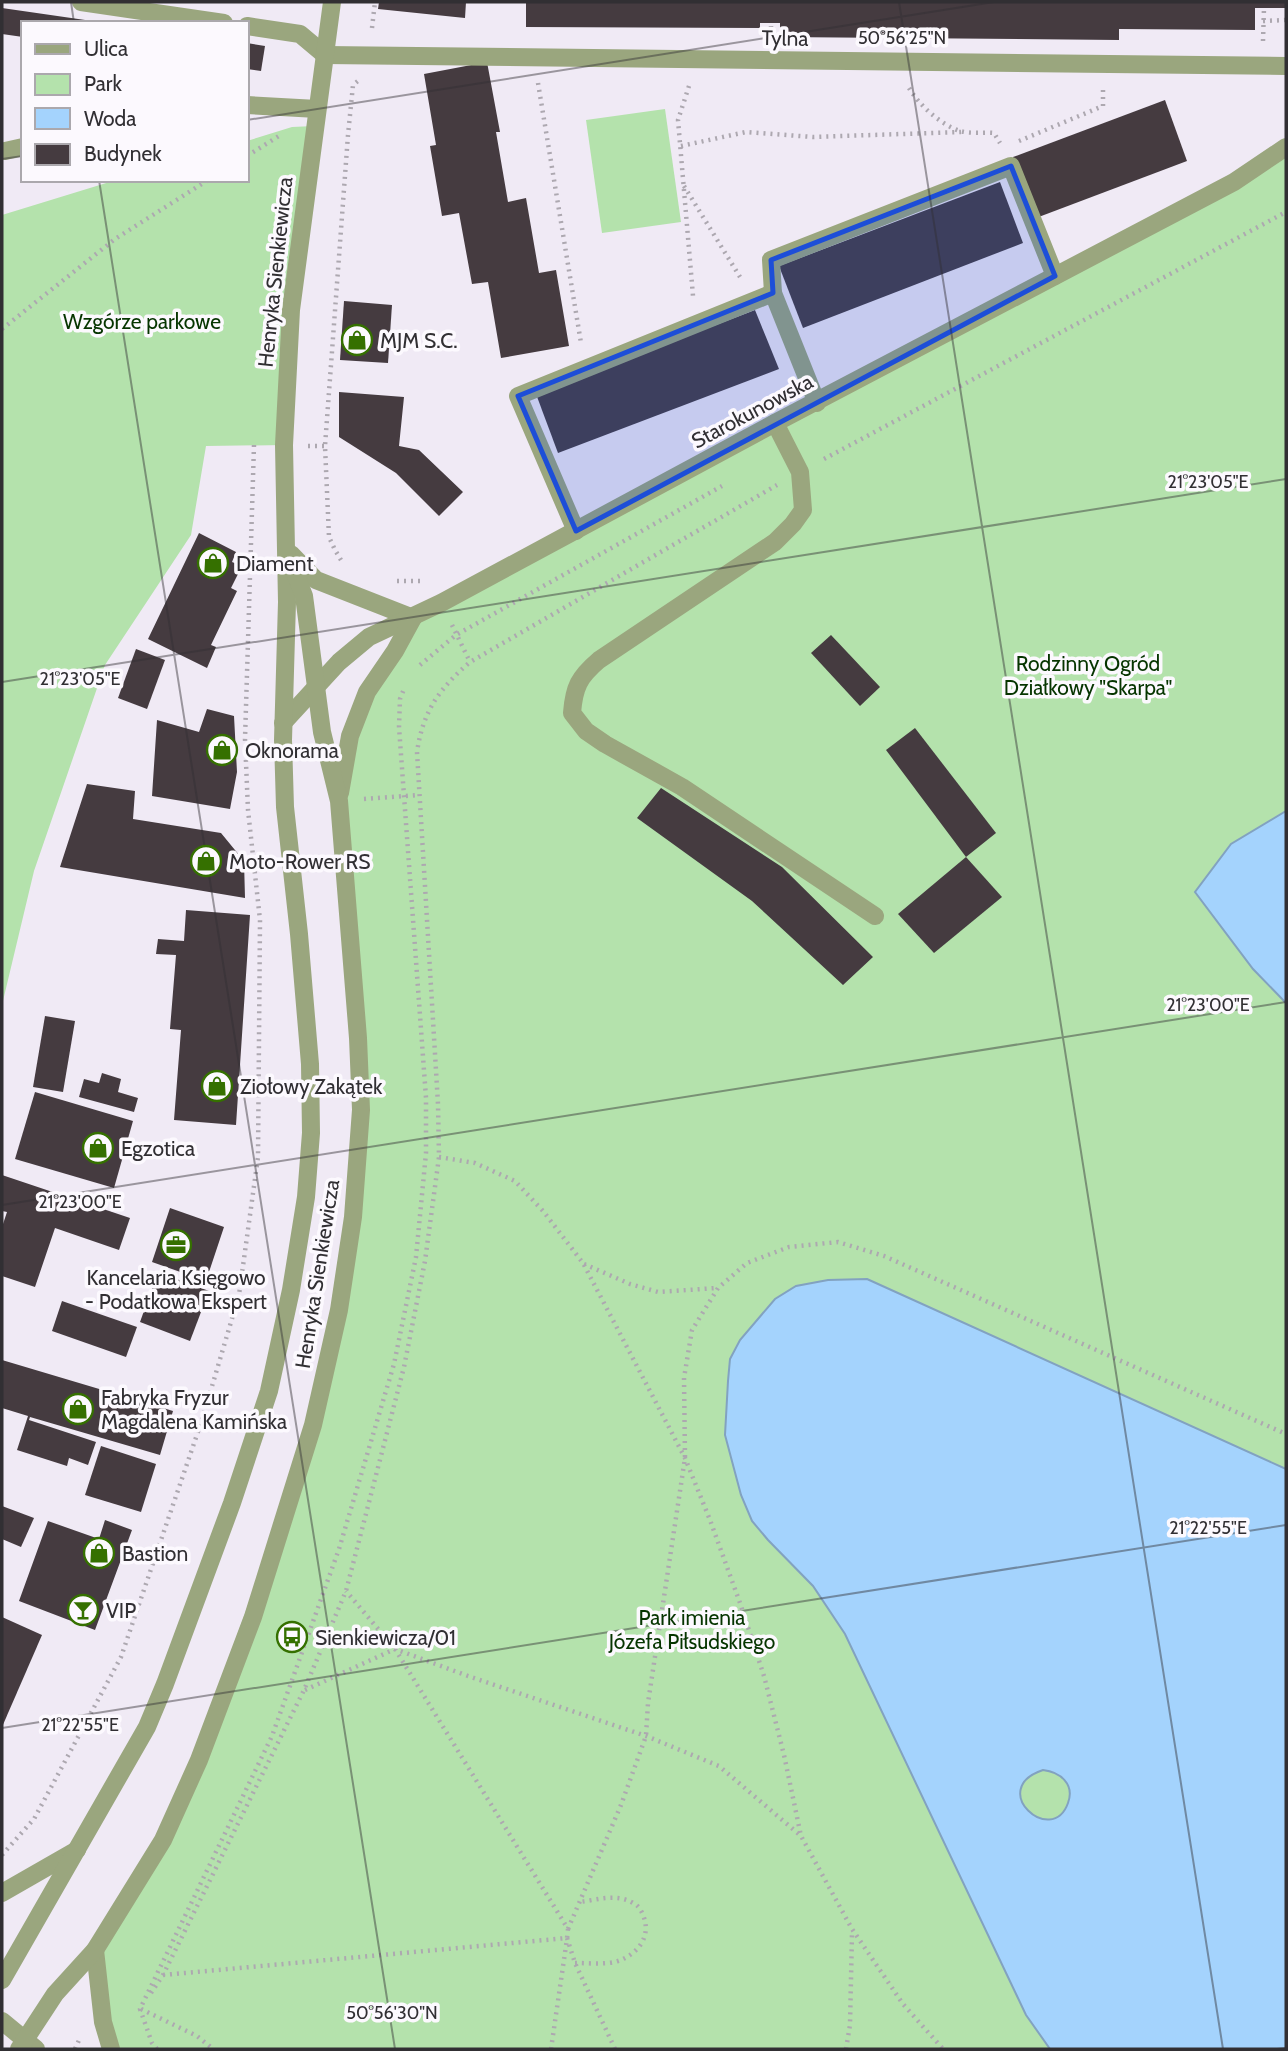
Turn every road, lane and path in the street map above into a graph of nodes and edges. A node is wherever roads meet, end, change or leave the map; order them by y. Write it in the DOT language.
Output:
graph roads {
  1 [pos="81,2"];
  2 [pos="331,2"];
  3 [pos="375,2"];
  4 [pos="1286,20"];
  5 [pos="210,21"];
  6 [pos="1264,21"];
  7 [pos="248,26"];
  8 [pos="325,55"];
  9 [pos="370,55"];
  10 [pos="534,58"];
  11 [pos="697,60"];
  12 [pos="905,62"];
  13 [pos="1286,66"];
  14 [pos="248,105"];
  15 [pos="1103,106"];
  16 [pos="316,118"];
  17 [pos="961,132"];
  18 [pos="1015,143"];
  19 [pos="681,146"];
  20 [pos="1286,147"];
  21 [pos="1002,148"];
  22 [pos="248,155"];
  23 [pos="205,182"];
  24 [pos="684,185"];
  25 [pos="1286,212"];
  26 [pos="1055,276"];
  27 [pos="772,293"];
  28 [pos="755,301"];
  29 [pos="695,325"];
  30 [pos="2,329"];
  31 [pos="585,369"];
  32 [pos="817,403"];
  33 [pos="775,423"];
  34 [pos="284,445"];
  35 [pos="325,446"];
  36 [pos="800,472"];
  37 [pos="729,482"];
  38 [pos="576,531"];
  39 [pos="286,549"];
  40 [pos="341,560"];
  41 [pos="385,581"];
  42 [pos="441,603"];
  43 [pos="413,618"];
  44 [pos="456,635"];
  45 [pos="470,662"];
  46 [pos="416,668"];
  47 [pos="316,687"];
  48 [pos="405,687"];
  49 [pos="283,723"];
  50 [pos="419,795"];
  51 [pos="405,796"];
  52 [pos="339,801"];
  53 [pos="875,916"];
  54 [pos="439,1157"];
  55 [pos="583,1263"];
  56 [pos="718,1288"];
  57 [pos="1286,1434"];
  58 [pos="685,1458"];
  59 [pos="346,1591"];
  60 [pos="395,1649"];
  61 [pos="304,1690"];
  62 [pos="646,1736"];
  63 [pos="801,1836"];
  64 [pos="77,1850"];
  65 [pos="2,1856"];
  66 [pos="2,1893"];
  67 [pos="580,1902"];
  68 [pos="568,1929"];
  69 [pos="852,1929"];
  70 [pos="567,1938"];
  71 [pos="95,1950"];
  72 [pos="575,1963"];
  73 [pos="163,1975"];
  74 [pos="2,1980"];
  75 [pos="141,2009"];
  76 [pos="2,2021"];
  77 [pos="27,2047"];
  78 [pos="111,2049"];
  79 [pos="157,2049"];
  80 [pos="213,2049"];
  81 [pos="551,2049"];
  82 [pos="615,2049"];
  83 [pos="846,2049"];
  84 [pos="943,2049"];
  1 -- 5 [label="street"];
  2 -- 8 [label="street, Henryka Sienkiewicza"];
  3 -- 9 [label="path"];
  4 -- 6 [label="path"];
  7 -- 8 [label="street"];
  8 -- 9 [label="street, Tylna"];
  8 -- 16 [label="street, Henryka Sienkiewicza"];
  9 -- 10 [label="street, Tylna"];
  9 -- 35 [label="path"];
  10 -- 11 [label="street, Tylna"];
  10 -- 31 [label="path"];
  11 -- 12 [label="street, Tylna"];
  11 -- 19 [label="path"];
  12 -- 13 [label="street, Tylna"];
  12 -- 17 [label="path"];
  14 -- 16 [label="street"];
  15 -- 18 [label="path"];
  16 -- 22 [label="path"];
  16 -- 34 [label="street, Henryka Sienkiewicza"];
  17 -- 19 [label="path"];
  17 -- 21 [label="path"];
  19 -- 24 [label="path"];
  20 -- 26 [label="street, Starokunowska"];
  23 -- 30 [label="path"];
  24 -- 28 [label="path"];
  24 -- 29 [label="path"];
  25 -- 36 [label="path"];
  26 -- 27 [label="street"];
  26 -- 32 [label="street, Starokunowska"];
  27 -- 28 [label="street"];
  27 -- 32 [label="street"];
  28 -- 29 [label="street"];
  29 -- 31 [label="street"];
  31 -- 38 [label="street"];
  32 -- 33 [label="street, Starokunowska"];
  33 -- 36 [label="street"];
  33 -- 38 [label="street, Starokunowska"];
  34 -- 35 [label="path"];
  34 -- 39 [label="street, Henryka Sienkiewicza"];
  34 -- 65 [label="path"];
  35 -- 40 [label="path"];
  36 -- 45 [label="path"];
  36 -- 53 [label="street"];
  37 -- 44 [label="path"];
  38 -- 42 [label="street, Starokunowska"];
  39 -- 43 [label="street"];
  39 -- 47 [label="street, Henryka Sienkiewicza"];
  39 -- 49 [label="street, Henryka Sienkiewicza"];
  41 -- 42 [label="path"];
  42 -- 43 [label="street, Starokunowska"];
  42 -- 44 [label="path"];
  43 -- 47 [label="street"];
  43 -- 52 [label="street"];
  44 -- 45 [label="path"];
  44 -- 46 [label="path"];
  45 -- 50 [label="path"];
  47 -- 49 [label="street"];
  47 -- 52 [label="street, Henryka Sienkiewicza"];
  48 -- 51 [label="path"];
  49 -- 64 [label="street, Henryka Sienkiewicza"];
  50 -- 51 [label="path"];
  50 -- 54 [label="path"];
  51 -- 52 [label="path"];
  51 -- 75 [label="path"];
  52 -- 71 [label="street, Henryka Sienkiewicza"];
  54 -- 55 [label="path"];
  54 -- 59 [label="path"];
  55 -- 56 [label="path"];
  55 -- 58 [label="path"];
  56 -- 57 [label="path"];
  56 -- 58 [label="path"];
  58 -- 62 [label="path"];
  58 -- 63 [label="path"];
  59 -- 60 [label="path"];
  59 -- 61 [label="path"];
  60 -- 61 [label="path"];
  60 -- 62 [label="path"];
  60 -- 68 [label="path"];
  61 -- 73 [label="path"];
  62 -- 63 [label="path"];
  62 -- 67 [label="path"];
  63 -- 69 [label="path"];
  64 -- 66 [label="street"];
  64 -- 74 [label="street, Henryka Sienkiewicza"];
  67 -- 68 [label="path"];
  67 -- 72 [label="path"];
  68 -- 70 [label="path"];
  69 -- 83 [label="path"];
  69 -- 84 [label="path"];
  70 -- 72 [label="path"];
  70 -- 73 [label="path"];
  70 -- 81 [label="path"];
  71 -- 77 [label="street, Henryka Sienkiewicza"];
  71 -- 78 [label="street"];
  72 -- 82 [label="path"];
  73 -- 75 [label="path"];
  75 -- 79 [label="path"];
  75 -- 80 [label="path"];
  76 -- 77 [label="street"];
}
